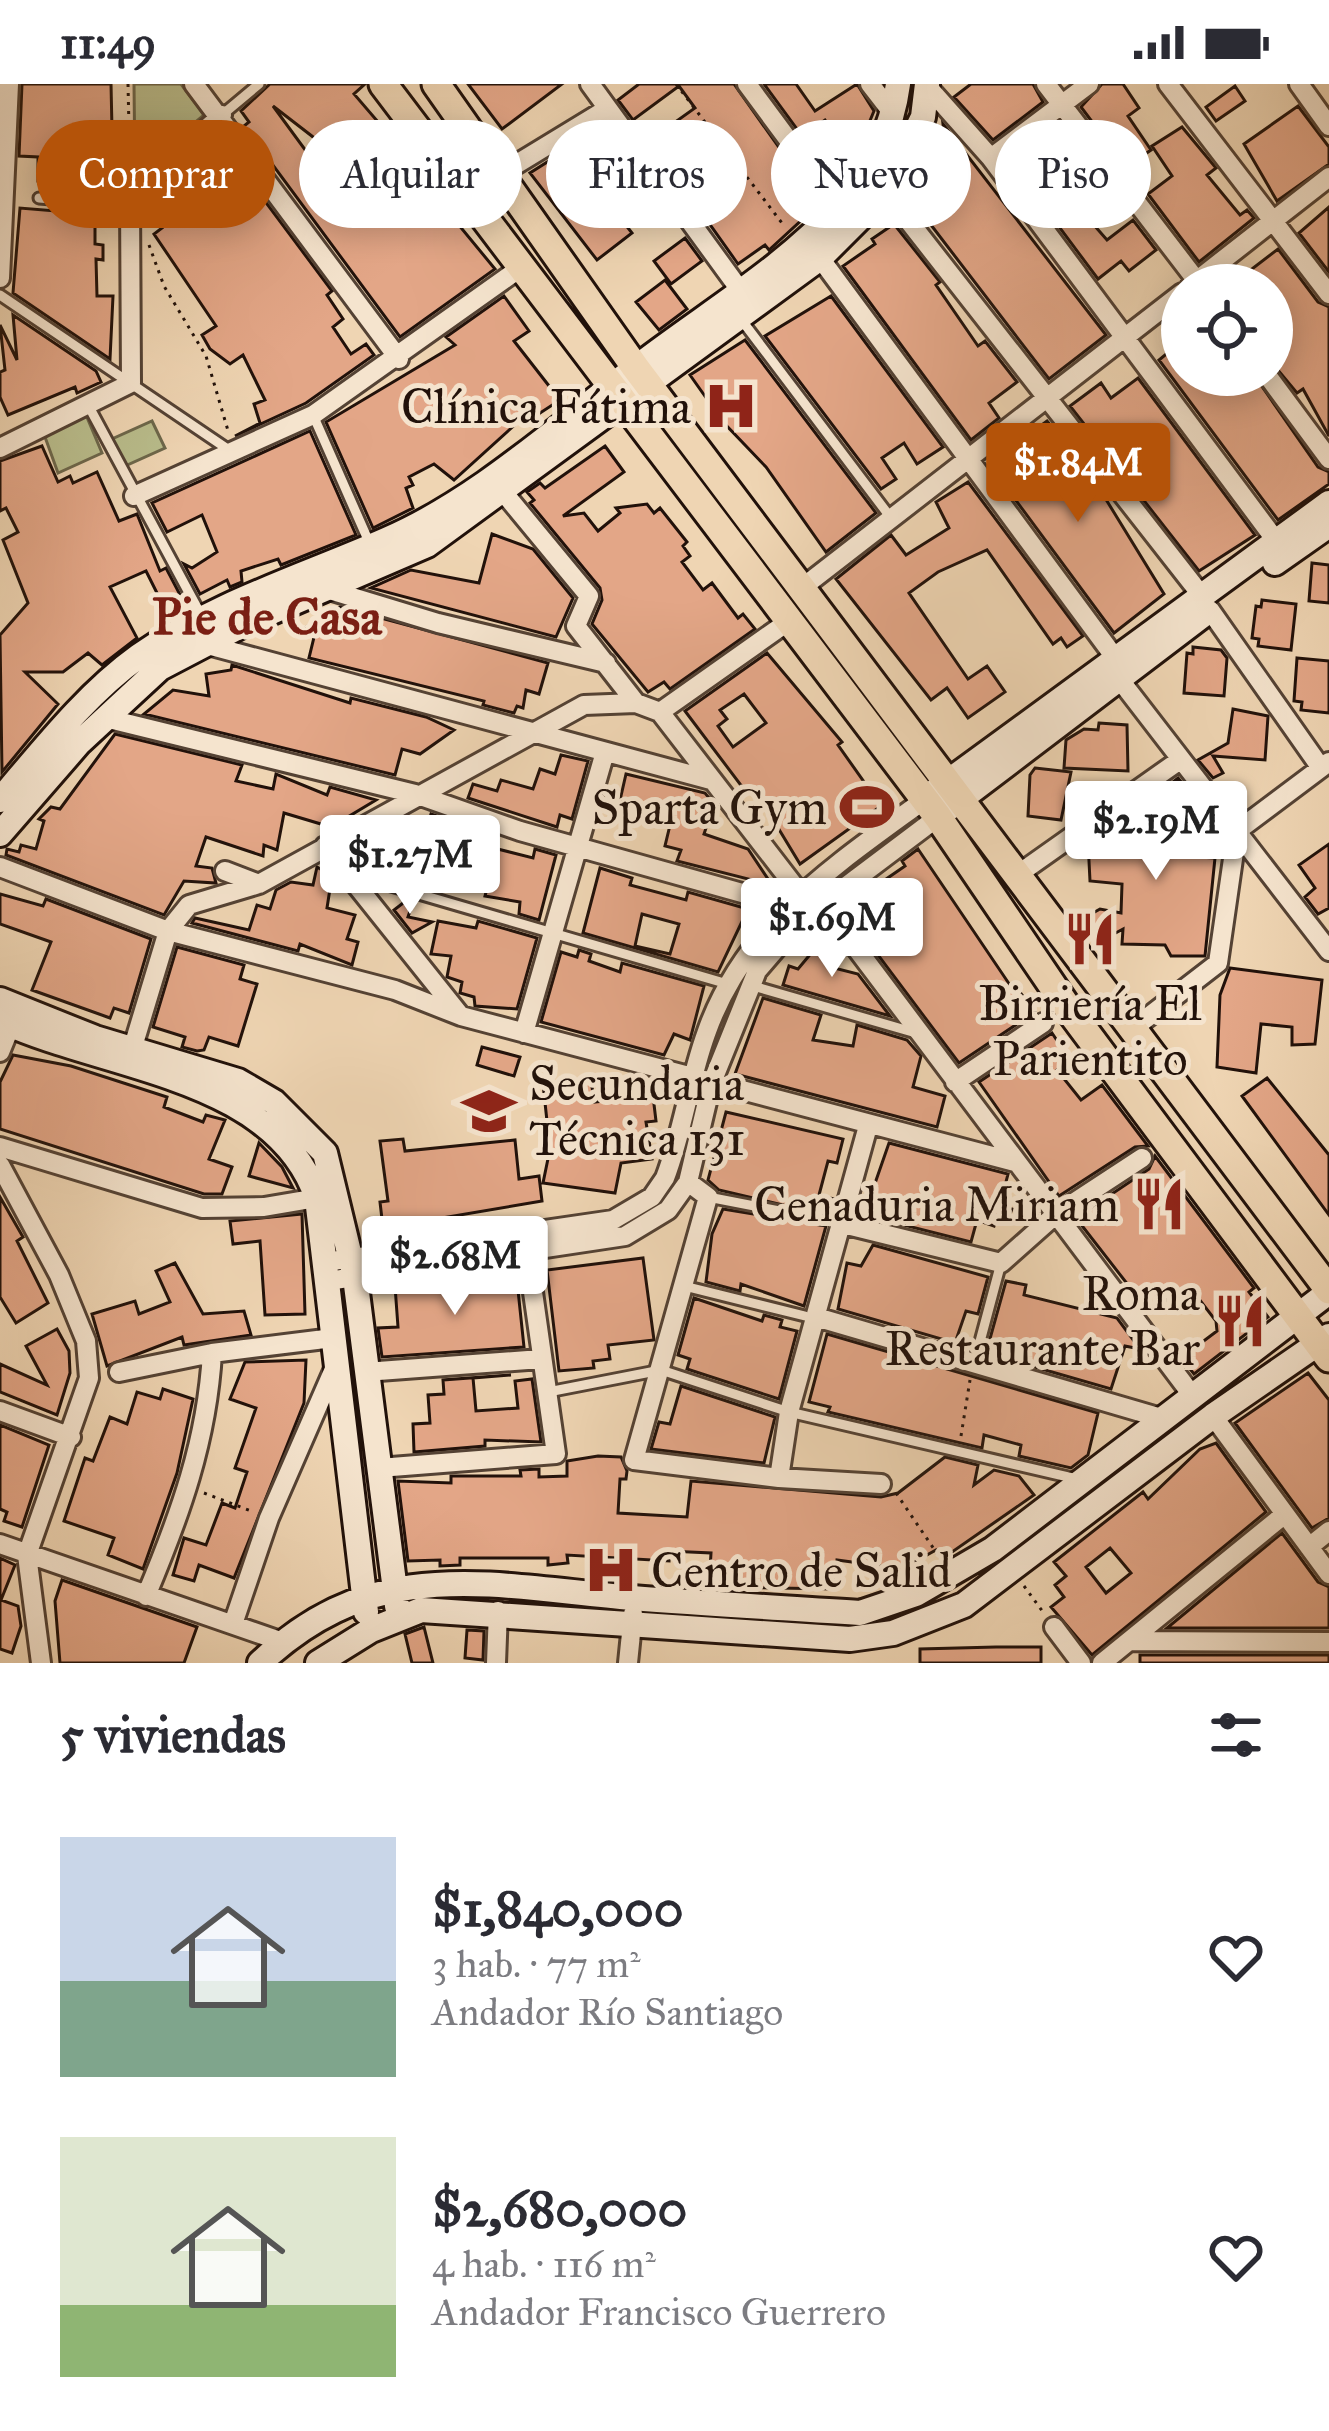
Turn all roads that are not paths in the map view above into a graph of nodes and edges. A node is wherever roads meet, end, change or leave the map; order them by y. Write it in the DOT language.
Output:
graph roads {
  1 [pos="9,84"];
  2 [pos="194,84"];
  3 [pos="259,84"];
  4 [pos="383,84"];
  5 [pos="436,84"];
  6 [pos="590,84"];
  7 [pos="747,84"];
  8 [pos="871,84"];
  9 [pos="898,84"];
  10 [pos="1046,84"];
  11 [pos="1089,84"];
  12 [pos="1168,84"];
  13 [pos="1299,84"];
  14 [pos="927,85"];
  15 [pos="1062,105"];
  16 [pos="607,109"];
  17 [pos="222,115"];
  18 [pos="894,115"];
  19 [pos="463,120"];
  20 [pos="774,120"];
  21 [pos="892,120"];
  22 [pos="922,120"];
  23 [pos="1329,126"];
  24 [pos="991,158"];
  25 [pos="522,161"];
  26 [pos="1329,177"];
  27 [pos="522,206"];
  28 [pos="1273,221"];
  29 [pos="827,228"];
  30 [pos="840,228"];
  31 [pos="915,228"];
  32 [pos="820,258"];
  33 [pos="1176,264"];
  34 [pos="1219,264"];
  35 [pos="523,266"];
  36 [pos="0,278"];
  37 [pos="740,290"];
  38 [pos="1329,294"];
  39 [pos="0,295"];
  40 [pos="1161,311"];
  41 [pos="740,318"];
  42 [pos="1128,338"];
  43 [pos="399,359"];
  44 [pos="130,383"];
  45 [pos="631,386"];
  46 [pos="1049,395"];
  47 [pos="1282,396"];
  48 [pos="87,403"];
  49 [pos="313,415"];
  50 [pos="0,448"];
  51 [pos="232,453"];
  52 [pos="969,457"];
  53 [pos="1329,459"];
  54 [pos="504,493"];
  55 [pos="134,496"];
  56 [pos="1329,503"];
  57 [pos="891,518"];
  58 [pos="1329,525"];
  59 [pos="1276,542"];
  60 [pos="370,546"];
  61 [pos="803,586"];
  62 [pos="326,590"];
  63 [pos="1206,603"];
  64 [pos="789,621"];
  65 [pos="204,632"];
  66 [pos="606,663"];
  67 [pos="1118,670"];
  68 [pos="636,703"];
  69 [pos="660,712"];
  70 [pos="105,718"];
  71 [pos="526,733"];
  72 [pos="605,752"];
  73 [pos="1180,760"];
  74 [pos="1325,765"];
  75 [pos="711,780"];
  76 [pos="415,794"];
  77 [pos="0,800"];
  78 [pos="942,800"];
  79 [pos="1237,831"];
  80 [pos="0,834"];
  81 [pos="325,846"];
  82 [pos="578,846"];
  83 [pos="0,867"];
  84 [pos="225,871"];
  85 [pos="347,873"];
  86 [pos="1020,874"];
  87 [pos="259,884"];
  88 [pos="792,898"];
  89 [pos="824,904"];
  90 [pos="168,931"];
  91 [pos="553,933"];
  92 [pos="1329,951"];
  93 [pos="725,985"];
  94 [pos="748,985"];
  95 [pos="0,1000"];
  96 [pos="460,1016"];
  97 [pos="6,1022"];
  98 [pos="1042,1024"];
  99 [pos="1130,1030"];
  100 [pos="524,1033"];
  101 [pos="927,1036"];
  102 [pos="78,1040"];
  103 [pos="132,1050"];
  104 [pos="0,1052"];
  105 [pos="702,1082"];
  106 [pos="955,1082"];
  107 [pos="868,1126"];
  108 [pos="0,1147"];
  109 [pos="1142,1158"];
  110 [pos="1015,1162"];
  111 [pos="0,1165"];
  112 [pos="688,1182"];
  113 [pos="708,1197"];
  114 [pos="317,1198"];
  115 [pos="1055,1215"];
  116 [pos="821,1219"];
  117 [pos="844,1223"];
  118 [pos="524,1231"];
  119 [pos="527,1252"];
  120 [pos="1001,1263"];
  121 [pos="340,1270"];
  122 [pos="684,1286"];
  123 [pos="1329,1291"];
  124 [pos="1297,1315"];
  125 [pos="811,1317"];
  126 [pos="1325,1346"];
  127 [pos="335,1350"];
  128 [pos="212,1352"];
  129 [pos="975,1358"];
  130 [pos="541,1359"];
  131 [pos="661,1370"];
  132 [pos="119,1372"];
  133 [pos="365,1372"];
  134 [pos="548,1392"];
  135 [pos="1192,1395"];
  136 [pos="0,1411"];
  137 [pos="789,1412"];
  138 [pos="1213,1416"];
  139 [pos="1161,1418"];
  140 [pos="71,1437"];
  141 [pos="379,1468"];
  142 [pos="779,1478"];
  143 [pos="1084,1480"];
  144 [pos="881,1484"];
  145 [pos="1285,1514"];
  146 [pos="1329,1531"];
  147 [pos="0,1544"];
  148 [pos="1309,1546"];
  149 [pos="27,1555"];
  150 [pos="1329,1574"];
  151 [pos="394,1591"];
  152 [pos="146,1596"];
  153 [pos="636,1598"];
  154 [pos="362,1600"];
  155 [pos="498,1611"];
  156 [pos="400,1617"];
  157 [pos="233,1624"];
  158 [pos="632,1624"];
  159 [pos="1054,1627"];
  160 [pos="371,1630"];
  161 [pos="1129,1641"];
  162 [pos="283,1642"];
  163 [pos="1329,1642"];
  164 [pos="41,1663"];
  165 [pos="260,1663"];
  166 [pos="318,1663"];
  167 [pos="496,1663"];
  168 [pos="628,1663"];
  169 [pos="1081,1663"];
  170 [pos="1102,1663"];
  1 -- 36 [label="street"];
  2 -- 17 [label="street"];
  3 -- 17 [label="lane"];
  4 -- 35 [label="main road"];
  5 -- 19 [label="main road"];
  6 -- 16 [label="street"];
  7 -- 20 [label="street"];
  8 -- 18 [label="street"];
  9 -- 18 [label="street"];
  10 -- 15 [label="street"];
  11 -- 15 [label="street"];
  12 -- 28 [label="street"];
  13 -- 23 [label="street"];
  14 -- 22 [label="street"];
  14 -- 24 [label="street"];
  15 -- 24 [label="street"];
  15 -- 33 [label="street"];
  16 -- 25 [label="street"];
  16 -- 37 [label="street"];
  17 -- 43 [label="street"];
  17 -- 44 [label="street"];
  18 -- 21 [label="street"];
  24 -- 42 [label="street"];
  26 -- 28 [label="street"];
  27 -- 45 [label="main road"];
  28 -- 34 [label="street"];
  28 -- 38 [label="street"];
  29 -- 37 [label="street"];
  30 -- 32 [label="street"];
  31 -- 46 [label="street"];
  32 -- 41 [label="street"];
  32 -- 52 [label="street"];
  35 -- 43 [label="street"];
  35 -- 45 [label="main road"];
  37 -- 41 [label="street"];
  37 -- 45 [label="street"];
  39 -- 44 [label="lane"];
  40 -- 42 [label="street"];
  41 -- 45 [label="street"];
  41 -- 57 [label="lane"];
  42 -- 46 [label="street"];
  42 -- 59 [label="street"];
  43 -- 49 [label="street"];
  44 -- 48 [label="street"];
  44 -- 51 [label="lane"];
  45 -- 54 [label="street"];
  45 -- 60 [label="street"];
  45 -- 61 [label="main road"];
  45 -- 64 [label="main road"];
  46 -- 52 [label="street"];
  46 -- 63 [label="street"];
  47 -- 53 [label="street"];
  48 -- 50 [label="street"];
  48 -- 55 [label="lane"];
  49 -- 51 [label="street"];
  49 -- 60 [label="lane"];
  51 -- 55 [label="street"];
  52 -- 57 [label="street"];
  52 -- 67 [label="street"];
  54 -- 62 [label="street"];
  54 -- 66 [label="street"];
  55 -- 65 [label="lane"];
  56 -- 59 [label="street"];
  57 -- 61 [label="street"];
  58 -- 63 [label="street"];
  59 -- 63 [label="street"];
  60 -- 65 [label="street"];
  61 -- 78 [label="main road"];
  62 -- 65 [label="street"];
  62 -- 66 [label="street"];
  63 -- 67 [label="street"];
  63 -- 74 [label="street"];
  64 -- 69 [label="street"];
  64 -- 78 [label="main road"];
  65 -- 70 [label="street"];
  65 -- 71 [label="street"];
  65 -- 77 [label="street"];
  66 -- 68 [label="street"];
  67 -- 73 [label="street"];
  67 -- 78 [label="street"];
  68 -- 69 [label="street"];
  68 -- 71 [label="street"];
  69 -- 75 [label="street"];
  70 -- 76 [label="street"];
  70 -- 80 [label="street"];
  71 -- 72 [label="street"];
  71 -- 76 [label="street"];
  72 -- 75 [label="street"];
  72 -- 82 [label="street"];
  73 -- 79 [label="street"];
  73 -- 86 [label="street"];
  74 -- 79 [label="street"];
  75 -- 88 [label="street"];
  76 -- 81 [label="street"];
  76 -- 82 [label="street"];
  78 -- 86 [label="main road"];
  78 -- 88 [label="street"];
  78 -- 89 [label="street"];
  78 -- 124 [label="main road"];
  79 -- 92 [label="street"];
  79 -- 99 [label="street"];
  81 -- 85 [label="street"];
  81 -- 87 [label="street"];
  82 -- 88 [label="street"];
  82 -- 91 [label="street"];
  83 -- 90 [label="street"];
  84 -- 87 [label="street"];
  85 -- 91 [label="lane"];
  85 -- 96 [label="street"];
  86 -- 99 [label="main road"];
  87 -- 90 [label="street"];
  88 -- 89 [label="street"];
  88 -- 93 [label="street"];
  89 -- 94 [label="street"];
  89 -- 101 [label="street"];
  90 -- 96 [label="street"];
  90 -- 103 [label="street"];
  91 -- 93 [label="lane"];
  91 -- 100 [label="street"];
  93 -- 94 [label="lane"];
  93 -- 105 [label="street"];
  94 -- 101 [label="lane"];
  94 -- 105 [label="street"];
  95 -- 102 [label="street"];
  96 -- 100 [label="street"];
  97 -- 102 [label="street"];
  97 -- 104 [label="street"];
  98 -- 106 [label="street"];
  99 -- 123 [label="main road"];
  100 -- 105 [label="street"];
  101 -- 106 [label="street"];
  102 -- 103 [label="street"];
  102 -- 114 [label="street"];
  103 -- 121 [label="street"];
  105 -- 107 [label="street"];
  105 -- 112 [label="street"];
  105 -- 118 [label="street"];
  106 -- 110 [label="street"];
  107 -- 110 [label="street"];
  107 -- 117 [label="street"];
  108 -- 114 [label="street"];
  109 -- 115 [label="street"];
  110 -- 115 [label="street"];
  111 -- 140 [label="street"];
  112 -- 113 [label="street"];
  112 -- 119 [label="street"];
  113 -- 116 [label="lane"];
  113 -- 122 [label="street"];
  114 -- 121 [label="street"];
  115 -- 120 [label="street"];
  115 -- 135 [label="street"];
  117 -- 120 [label="street"];
  117 -- 125 [label="street"];
  118 -- 119 [label="street"];
  118 -- 121 [label="street"];
  119 -- 121 [label="street"];
  119 -- 130 [label="street"];
  120 -- 129 [label="lane"];
  121 -- 127 [label="street"];
  121 -- 133 [label="street"];
  122 -- 125 [label="lane"];
  122 -- 131 [label="street"];
  123 -- 124 [label="street"];
  124 -- 126 [label="main road"];
  124 -- 135 [label="street"];
  125 -- 129 [label="street"];
  125 -- 137 [label="street"];
  126 -- 138 [label="street"];
  127 -- 128 [label="street"];
  127 -- 154 [label="street"];
  127 -- 157 [label="street"];
  128 -- 132 [label="street"];
  128 -- 152 [label="street"];
  129 -- 139 [label="street"];
  130 -- 133 [label="street"];
  130 -- 134 [label="street"];
  131 -- 134 [label="lane"];
  131 -- 137 [label="lane"];
  131 -- 142 [label="street"];
  133 -- 141 [label="street"];
  134 -- 141 [label="street"];
  135 -- 139 [label="street"];
  136 -- 140 [label="street"];
  137 -- 142 [label="street"];
  137 -- 143 [label="lane"];
  138 -- 145 [label="street"];
  138 -- 158 [label="street"];
  139 -- 143 [label="street"];
  140 -- 149 [label="street"];
  141 -- 151 [label="street"];
  142 -- 144 [label="street"];
  143 -- 153 [label="street"];
  145 -- 148 [label="street"];
  145 -- 161 [label="street"];
  146 -- 148 [label="street"];
  147 -- 149 [label="street"];
  148 -- 150 [label="street"];
  149 -- 152 [label="street"];
  149 -- 164 [label="street"];
  151 -- 153 [label="street"];
  151 -- 154 [label="street"];
  151 -- 156 [label="street"];
  152 -- 157 [label="street"];
  153 -- 158 [label="street"];
  154 -- 160 [label="street"];
  154 -- 162 [label="street"];
  155 -- 156 [label="street"];
  155 -- 158 [label="street"];
  155 -- 167 [label="street"];
  156 -- 160 [label="street"];
  157 -- 162 [label="street"];
  158 -- 168 [label="street"];
  159 -- 169 [label="street"];
  160 -- 166 [label="street"];
  161 -- 163 [label="street"];
  161 -- 170 [label="street"];
  162 -- 165 [label="street"];
}
